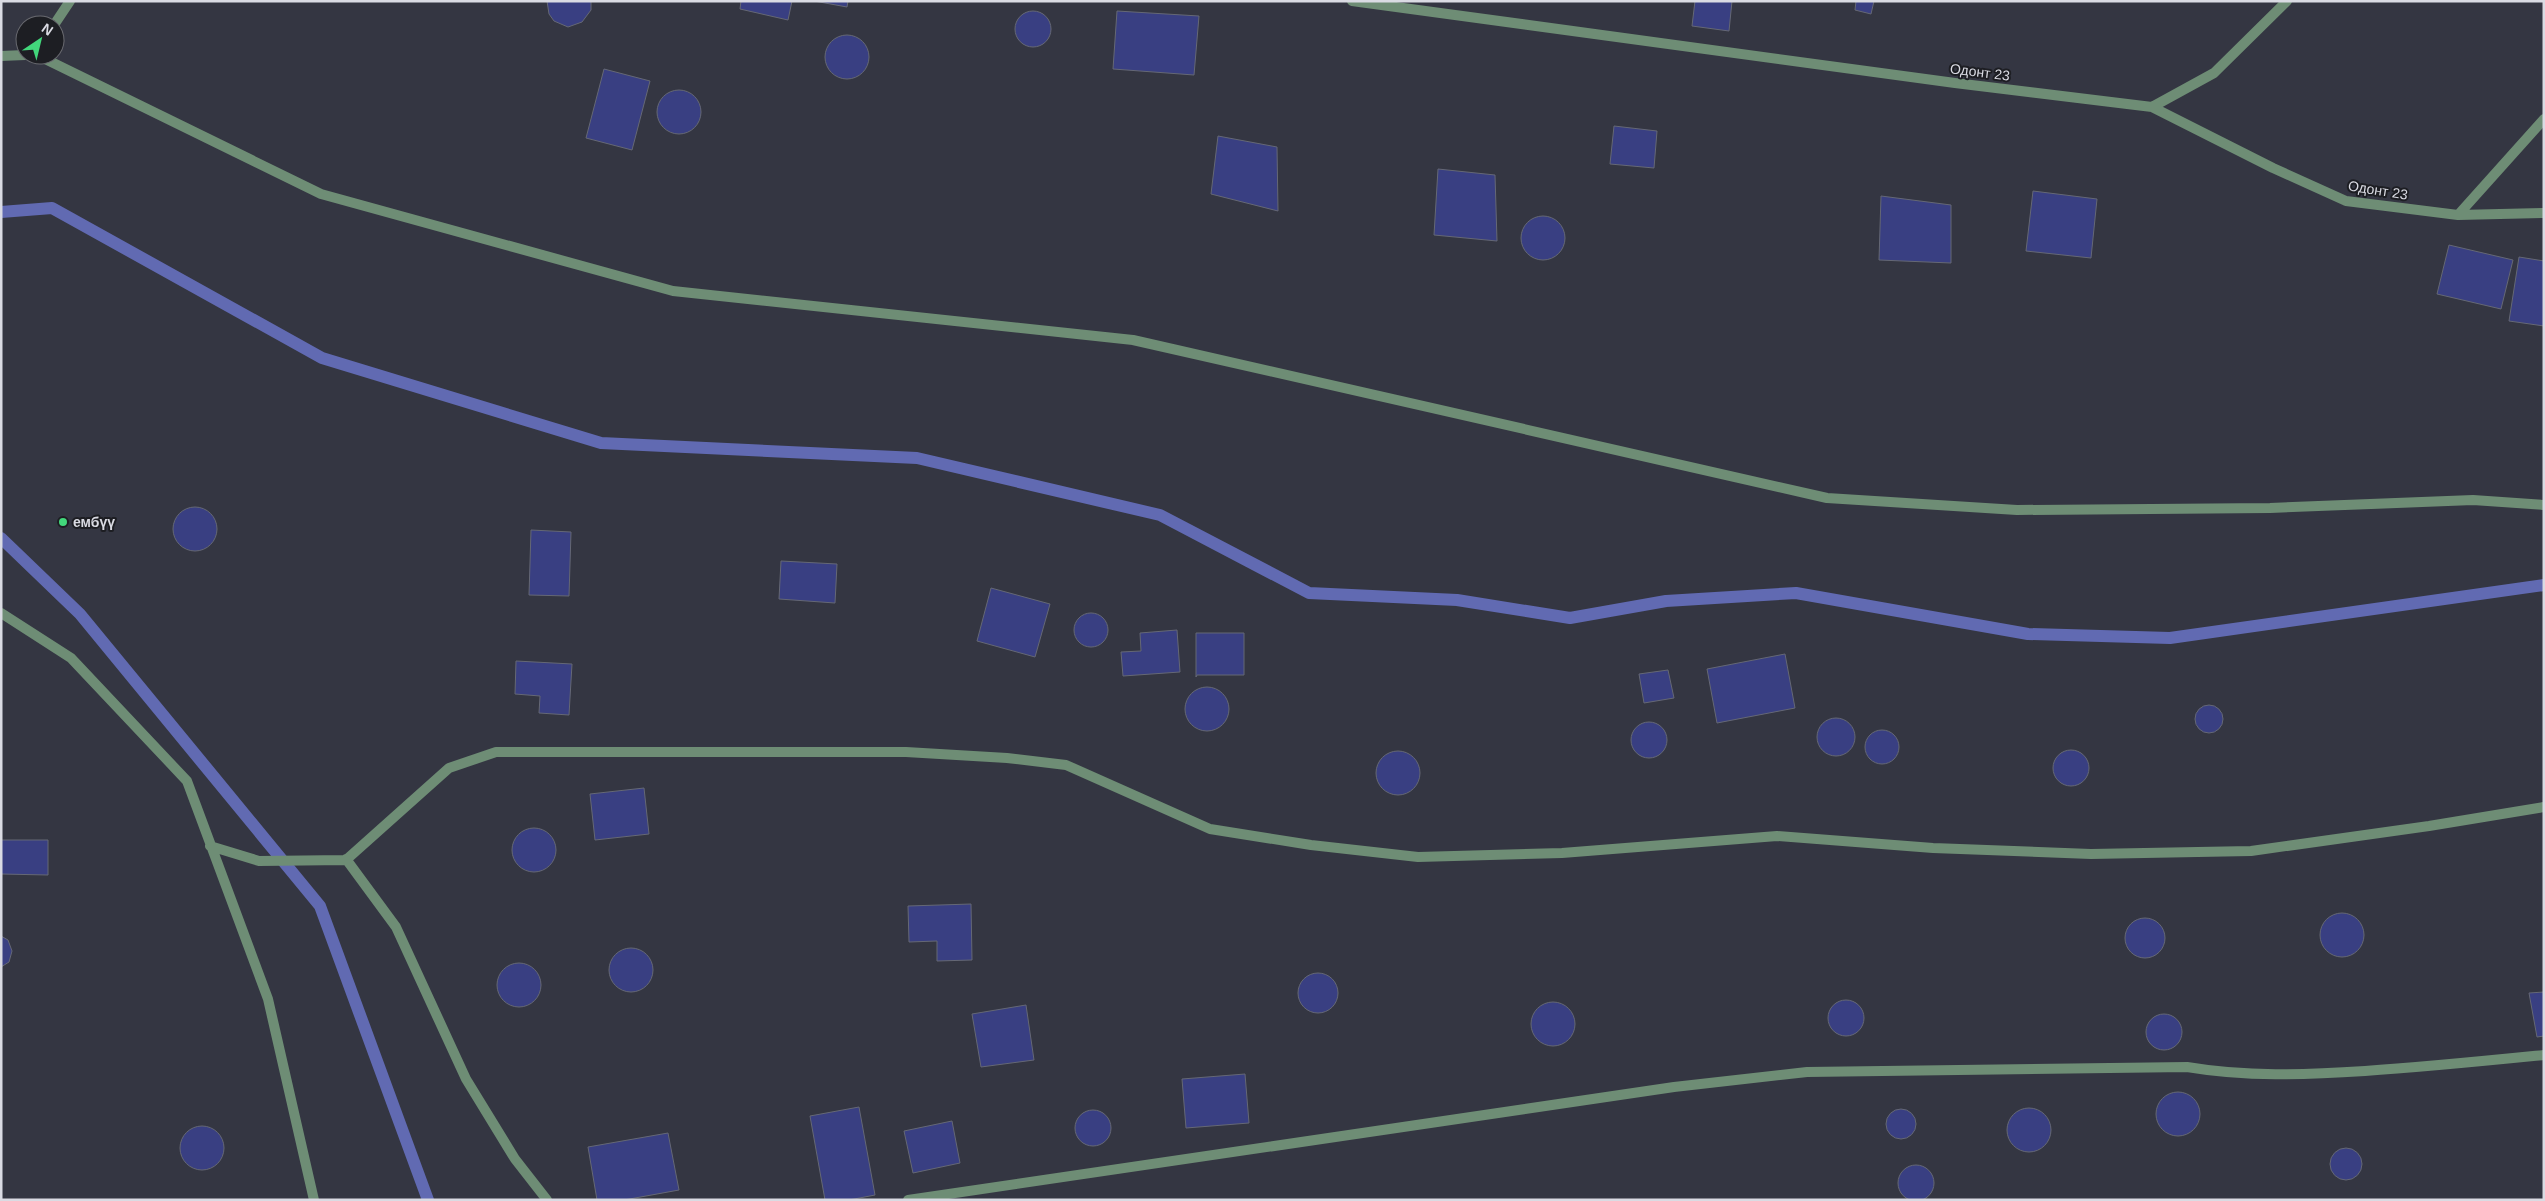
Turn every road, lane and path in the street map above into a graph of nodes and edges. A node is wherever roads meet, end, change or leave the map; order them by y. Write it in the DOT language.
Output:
graph roads {
  1 [pos="70,1"];
  2 [pos="1352,1"];
  3 [pos="2287,1"];
  4 [pos="61,15"];
  5 [pos="15,55"];
  6 [pos="1,56"];
  7 [pos="58,65"];
  8 [pos="2152,107"];
  9 [pos="2544,119"];
  10 [pos="2544,213"];
  11 [pos="2458,215"];
  12 [pos="2544,504"];
  13 [pos="1,613"];
  14 [pos="2544,807"];
  15 [pos="210,846"];
  16 [pos="346,859"];
  17 [pos="2544,1055"];
  18 [pos="314,1200"];
  19 [pos="547,1200"];
  20 [pos="908,1200"];
  1 -- 4 [label="street"];
  2 -- 8 [label="street, Одонт 23"];
  3 -- 8 [label="street"];
  5 -- 6 [label="street"];
  7 -- 12 [label="street"];
  8 -- 11 [label="street, Одонт 23"];
  9 -- 11 [label="street"];
  10 -- 11 [label="street, Одонт 23"];
  13 -- 15 [label="street"];
  14 -- 16 [label="street"];
  15 -- 16 [label="street"];
  15 -- 18 [label="street"];
  16 -- 19 [label="street"];
  17 -- 20 [label="street"];
}
